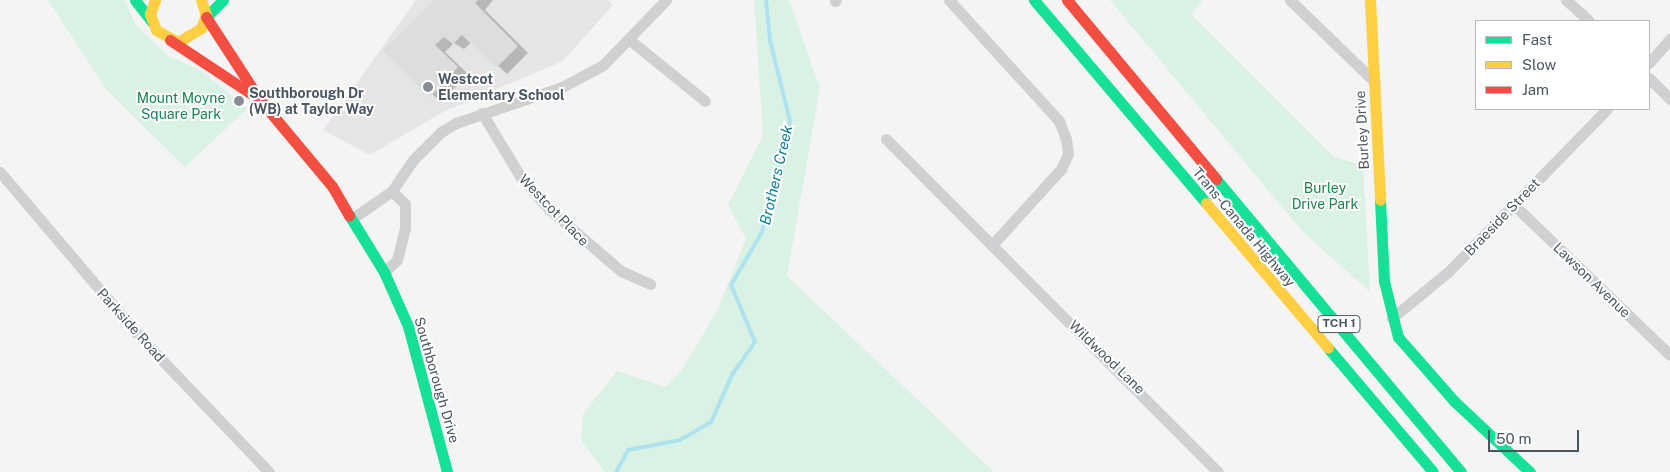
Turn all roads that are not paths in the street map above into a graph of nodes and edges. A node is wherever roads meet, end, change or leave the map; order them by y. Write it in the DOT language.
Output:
graph roads {
  1 [pos="136,0"];
  2 [pos="155,0"];
  3 [pos="201,0"];
  4 [pos="223,0"];
  5 [pos="666,0"];
  6 [pos="949,0"];
  7 [pos="1034,0"];
  8 [pos="1067,0"];
  9 [pos="1290,0"];
  10 [pos="1370,0"];
  11 [pos="1566,0"];
  12 [pos="1090,6"];
  13 [pos="1024,7"];
  14 [pos="206,17"];
  15 [pos="1587,20"];
  16 [pos="152,22"];
  17 [pos="170,40"];
  18 [pos="1670,40"];
  19 [pos="631,41"];
  20 [pos="1650,62"];
  21 [pos="1650,79"];
  22 [pos="1375,82"];
  23 [pos="1670,99"];
  24 [pos="260,100"];
  25 [pos="705,101"];
  26 [pos="1606,110"];
  27 [pos="482,113"];
  28 [pos="1163,114"];
  29 [pos="886,139"];
  30 [pos="0,172"];
  31 [pos="392,191"];
  32 [pos="1514,205"];
  33 [pos="1205,206"];
  34 [pos="353,218"];
  35 [pos="992,245"];
  36 [pos="384,272"];
  37 [pos="650,284"];
  38 [pos="1392,318"];
  39 [pos="1670,355"];
  40 [pos="269,472"];
  41 [pos="447,472"];
  42 [pos="1218,472"];
  43 [pos="1433,472"];
  44 [pos="1461,472"];
  45 [pos="1530,472"];
  1 -- 16 [label="main road, Southborough Drive"];
  2 -- 16 [label="main road"];
  3 -- 14 [label="main road, Southborough Drive"];
  4 -- 14 [label="main road"];
  5 -- 19 [label="street"];
  6 -- 35 [label="street"];
  7 -- 33 [label="main road, Trans-Canada Highway / TCH 1"];
  8 -- 28 [label="main road, Trans-Canada Highway / TCH 1"];
  9 -- 22 [label="street"];
  10 -- 22 [label="main road, Burley Drive"];
  11 -- 15 [label="street"];
  12 -- 28 [label="main road"];
  13 -- 33 [label="main road"];
  14 -- 17 [label="main road"];
  14 -- 24 [label="main road, Southborough Drive"];
  16 -- 17 [label="main road, Southborough Drive"];
  17 -- 24 [label="main road, Southborough Drive"];
  18 -- 20 [label="street"];
  19 -- 25 [label="street"];
  19 -- 27 [label="street"];
  21 -- 23 [label="street"];
  22 -- 38 [label="main road, Burley Drive"];
  24 -- 34 [label="main road, Southborough Drive"];
  26 -- 32 [label="street, Braeside Street"];
  27 -- 31 [label="street"];
  27 -- 37 [label="street, Westcot Place"];
  28 -- 44 [label="main road, Trans-Canada Highway / TCH 1"];
  29 -- 35 [label="street, Wildwood Lane"];
  30 -- 40 [label="street, Parkside Road"];
  31 -- 34 [label="street"];
  31 -- 36 [label="street"];
  32 -- 38 [label="street, Braeside Street"];
  32 -- 39 [label="street, Lawson Avenue"];
  33 -- 43 [label="main road, Trans-Canada Highway / TCH 1"];
  34 -- 36 [label="main road, Southborough Drive"];
  35 -- 42 [label="street, Wildwood Lane"];
  36 -- 41 [label="main road, Southborough Drive"];
  38 -- 45 [label="main road, Burley Drive"];
}
